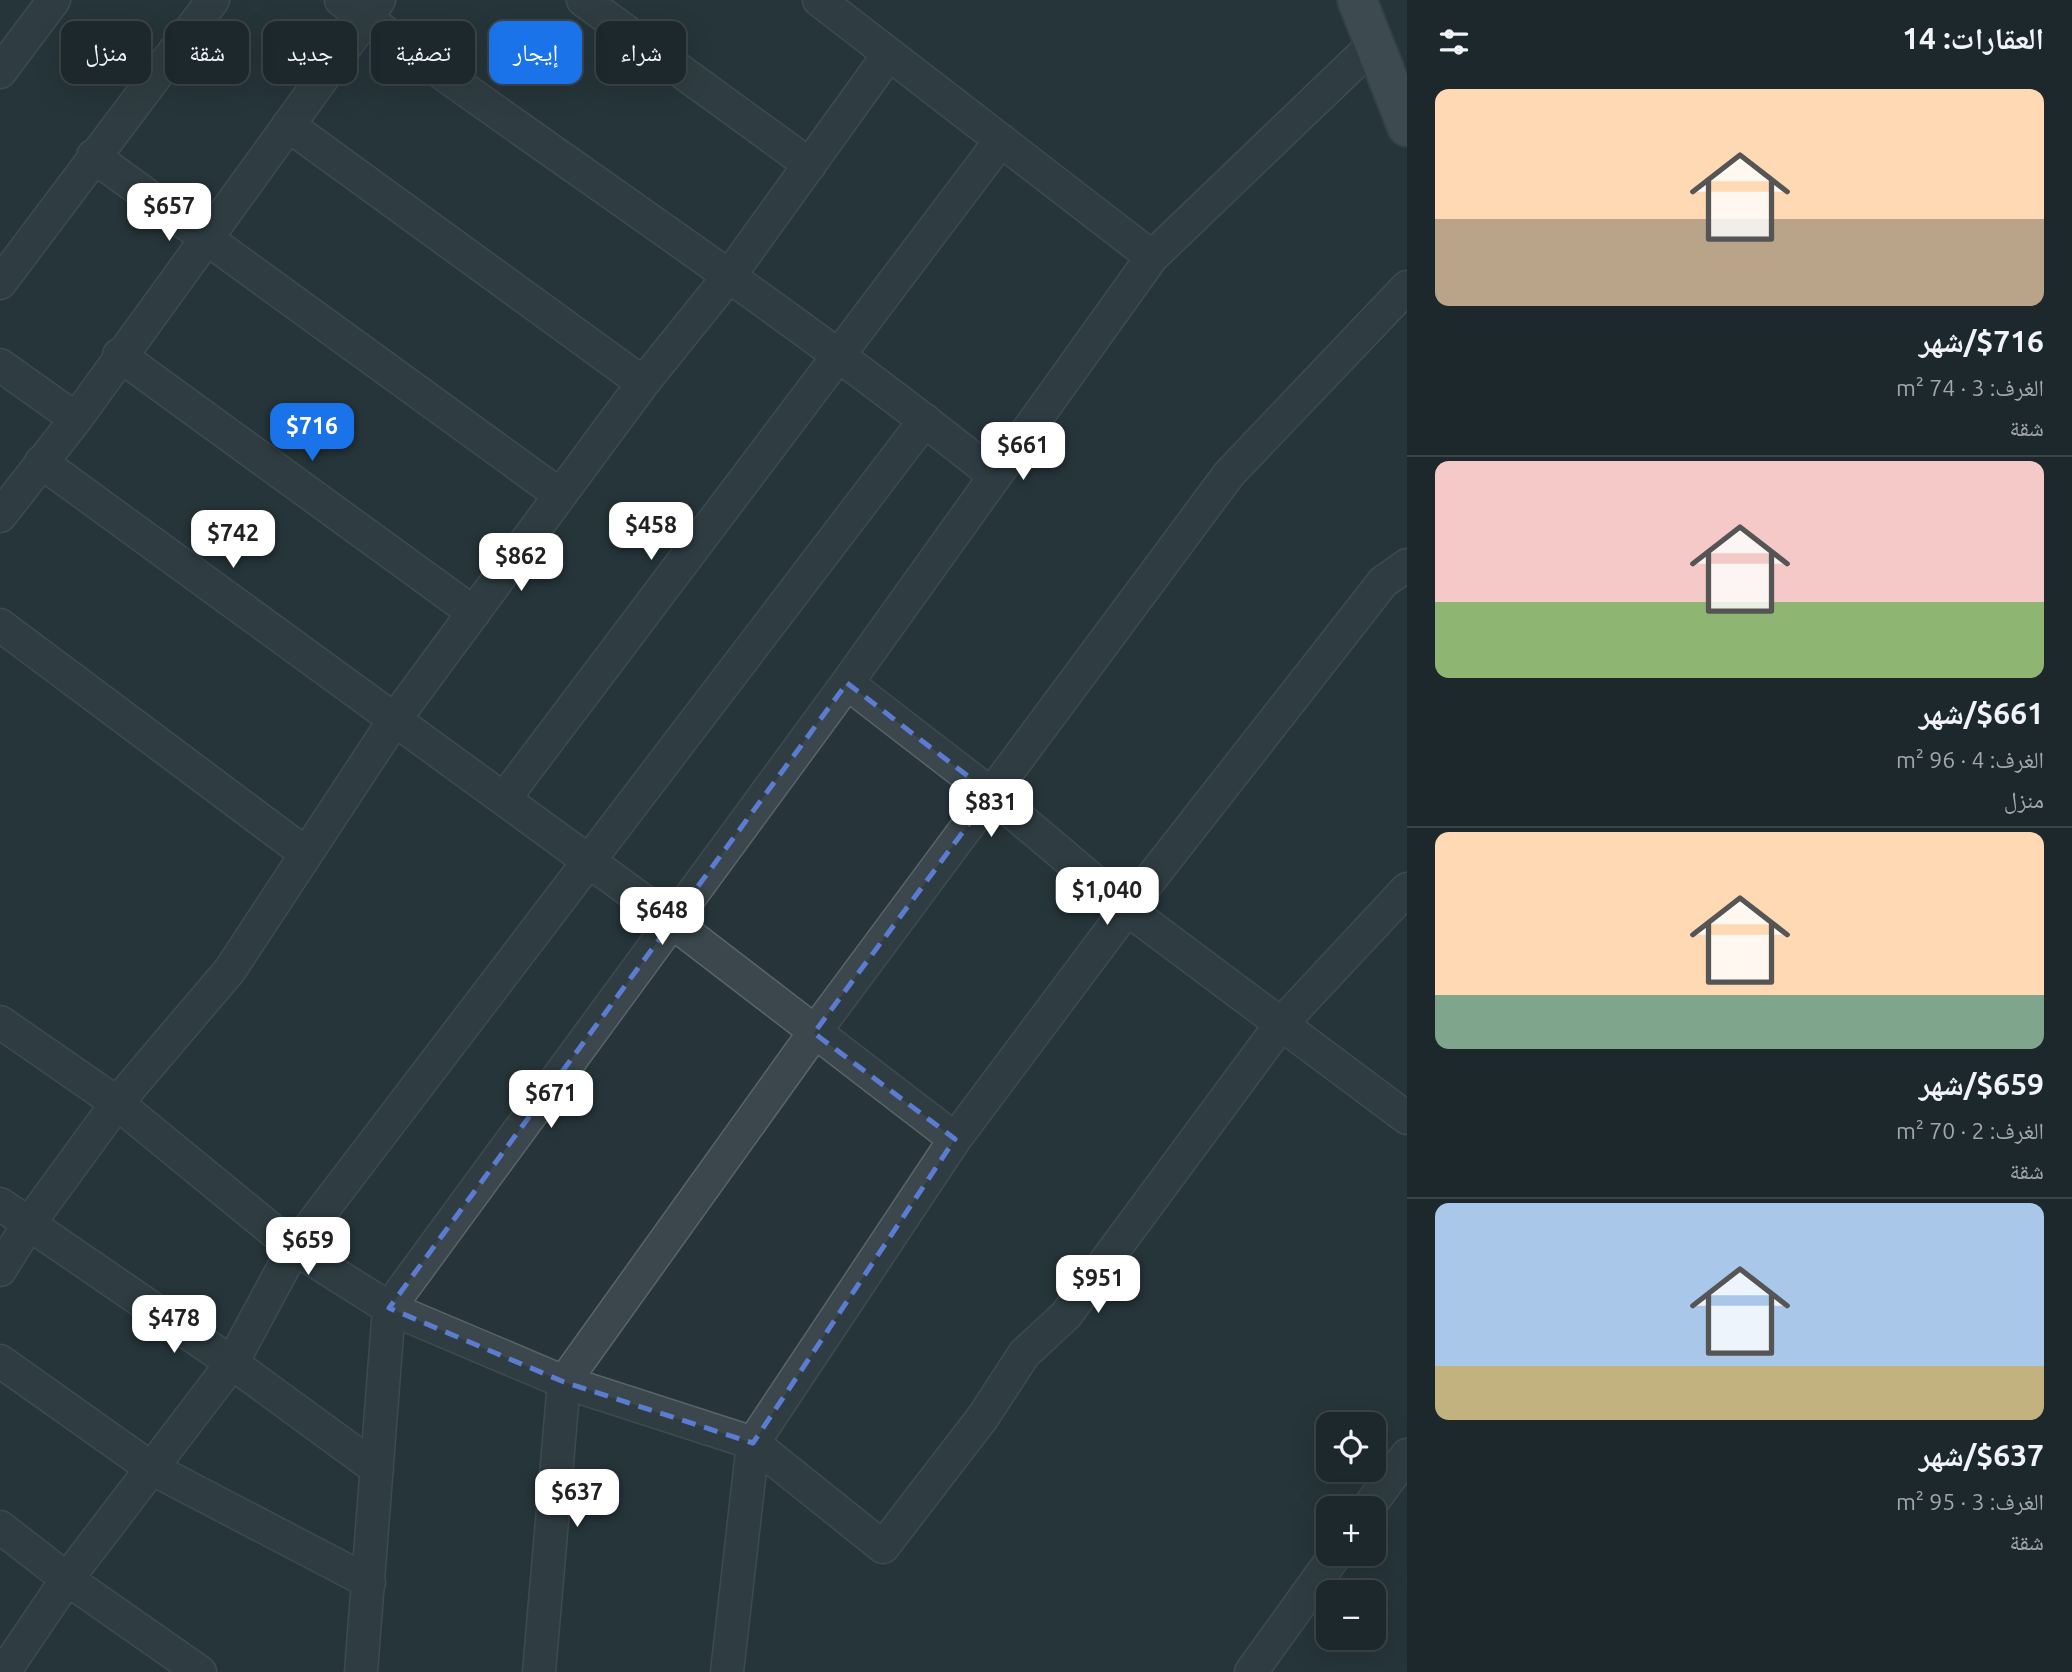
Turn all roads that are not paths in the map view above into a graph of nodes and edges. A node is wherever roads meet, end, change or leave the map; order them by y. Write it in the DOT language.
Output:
graph roads {
  1 [pos="54,0"];
  2 [pos="212,0"];
  3 [pos="583,0"];
  4 [pos="819,0"];
  5 [pos="1357,0"];
  6 [pos="362,6"];
  7 [pos="1374,44"];
  8 [pos="889,54"];
  9 [pos="0,72"];
  10 [pos="288,125"];
  11 [pos="1407,127"];
  12 [pos="1001,141"];
  13 [pos="93,156"];
  14 [pos="810,164"];
  15 [pos="206,237"];
  16 [pos="1152,257"];
  17 [pos="730,275"];
  18 [pos="0,283"];
  19 [pos="1407,287"];
  20 [pos="119,355"];
  21 [pos="840,356"];
  22 [pos="0,365"];
  23 [pos="643,383"];
  24 [pos="76,419"];
  25 [pos="925,420"];
  26 [pos="41,462"];
  27 [pos="995,476"];
  28 [pos="560,495"];
  29 [pos="0,516"];
  30 [pos="1407,565"];
  31 [pos="474,613"];
  32 [pos="0,625"];
  33 [pos="847,683"];
  34 [pos="395,719"];
  35 [pos="991,794"];
  36 [pos="505,799"];
  37 [pos="305,853"];
  38 [pos="589,863"];
  39 [pos="1407,889"];
  40 [pos="1126,909"];
  41 [pos="671,920"];
  42 [pos="0,1022"];
  43 [pos="1281,1024"];
  44 [pos="814,1033"];
  45 [pos="117,1103"];
  46 [pos="1407,1118"];
  47 [pos="955,1139"];
  48 [pos="0,1204"];
  49 [pos="28,1225"];
  50 [pos="294,1248"];
  51 [pos="0,1270"];
  52 [pos="389,1308"];
  53 [pos="0,1362"];
  54 [pos="232,1363"];
  55 [pos="564,1382"];
  56 [pos="753,1443"];
  57 [pos="1407,1455"];
  58 [pos="151,1468"];
  59 [pos="377,1469"];
  60 [pos="1377,1496"];
  61 [pos="0,1527"];
  62 [pos="1327,1566"];
  63 [pos="67,1579"];
  64 [pos="369,1582"];
  65 [pos="4,1672"];
  66 [pos="200,1672"];
  67 [pos="361,1672"];
  68 [pos="539,1672"];
  69 [pos="727,1672"];
  70 [pos="1251,1672"];
  1 -- 9 [label="street"];
  2 -- 13 [label="street"];
  3 -- 14 [label="street"];
  4 -- 8 [label="street"];
  5 -- 7 [label="main road"];
  6 -- 10 [label="street"];
  6 -- 17 [label="street"];
  7 -- 11 [label="main road"];
  7 -- 16 [label="street"];
  8 -- 12 [label="street"];
  8 -- 14 [label="street"];
  10 -- 15 [label="street"];
  10 -- 23 [label="street"];
  12 -- 16 [label="street"];
  12 -- 21 [label="street"];
  13 -- 15 [label="street"];
  13 -- 18 [label="street"];
  14 -- 17 [label="street"];
  15 -- 20 [label="street"];
  15 -- 28 [label="street"];
  16 -- 27 [label="street"];
  17 -- 21 [label="street"];
  17 -- 23 [label="street"];
  19 -- 35 [label="street"];
  20 -- 24 [label="street"];
  20 -- 31 [label="street"];
  21 -- 25 [label="street"];
  21 -- 36 [label="street"];
  22 -- 24 [label="street"];
  23 -- 28 [label="street"];
  24 -- 26 [label="street"];
  25 -- 27 [label="street"];
  25 -- 38 [label="street"];
  26 -- 29 [label="street"];
  26 -- 34 [label="street"];
  27 -- 33 [label="street"];
  28 -- 31 [label="street"];
  30 -- 40 [label="street"];
  31 -- 34 [label="street"];
  32 -- 37 [label="street"];
  33 -- 35 [label="street"];
  33 -- 41 [label="street"];
  34 -- 36 [label="street"];
  34 -- 37 [label="street"];
  35 -- 40 [label="street"];
  35 -- 44 [label="street"];
  36 -- 38 [label="street"];
  37 -- 45 [label="street"];
  38 -- 41 [label="street"];
  38 -- 50 [label="street"];
  39 -- 43 [label="street"];
  40 -- 43 [label="street"];
  40 -- 47 [label="street"];
  41 -- 44 [label="street"];
  41 -- 52 [label="street"];
  42 -- 45 [label="street"];
  43 -- 46 [label="street"];
  43 -- 56 [label="street"];
  44 -- 47 [label="street"];
  44 -- 55 [label="street"];
  45 -- 49 [label="street"];
  45 -- 50 [label="street"];
  47 -- 56 [label="street"];
  48 -- 49 [label="street"];
  49 -- 51 [label="street"];
  49 -- 54 [label="street"];
  50 -- 52 [label="street"];
  50 -- 54 [label="street"];
  52 -- 55 [label="street"];
  52 -- 59 [label="street"];
  53 -- 58 [label="street"];
  54 -- 58 [label="street"];
  54 -- 59 [label="street"];
  55 -- 56 [label="street"];
  55 -- 68 [label="street"];
  56 -- 69 [label="street"];
  57 -- 60 [label="street"];
  58 -- 63 [label="street"];
  58 -- 64 [label="street"];
  59 -- 64 [label="street"];
  61 -- 63 [label="street"];
  62 -- 70 [label="street"];
  63 -- 65 [label="street"];
  63 -- 66 [label="street"];
  64 -- 67 [label="street"];
}
